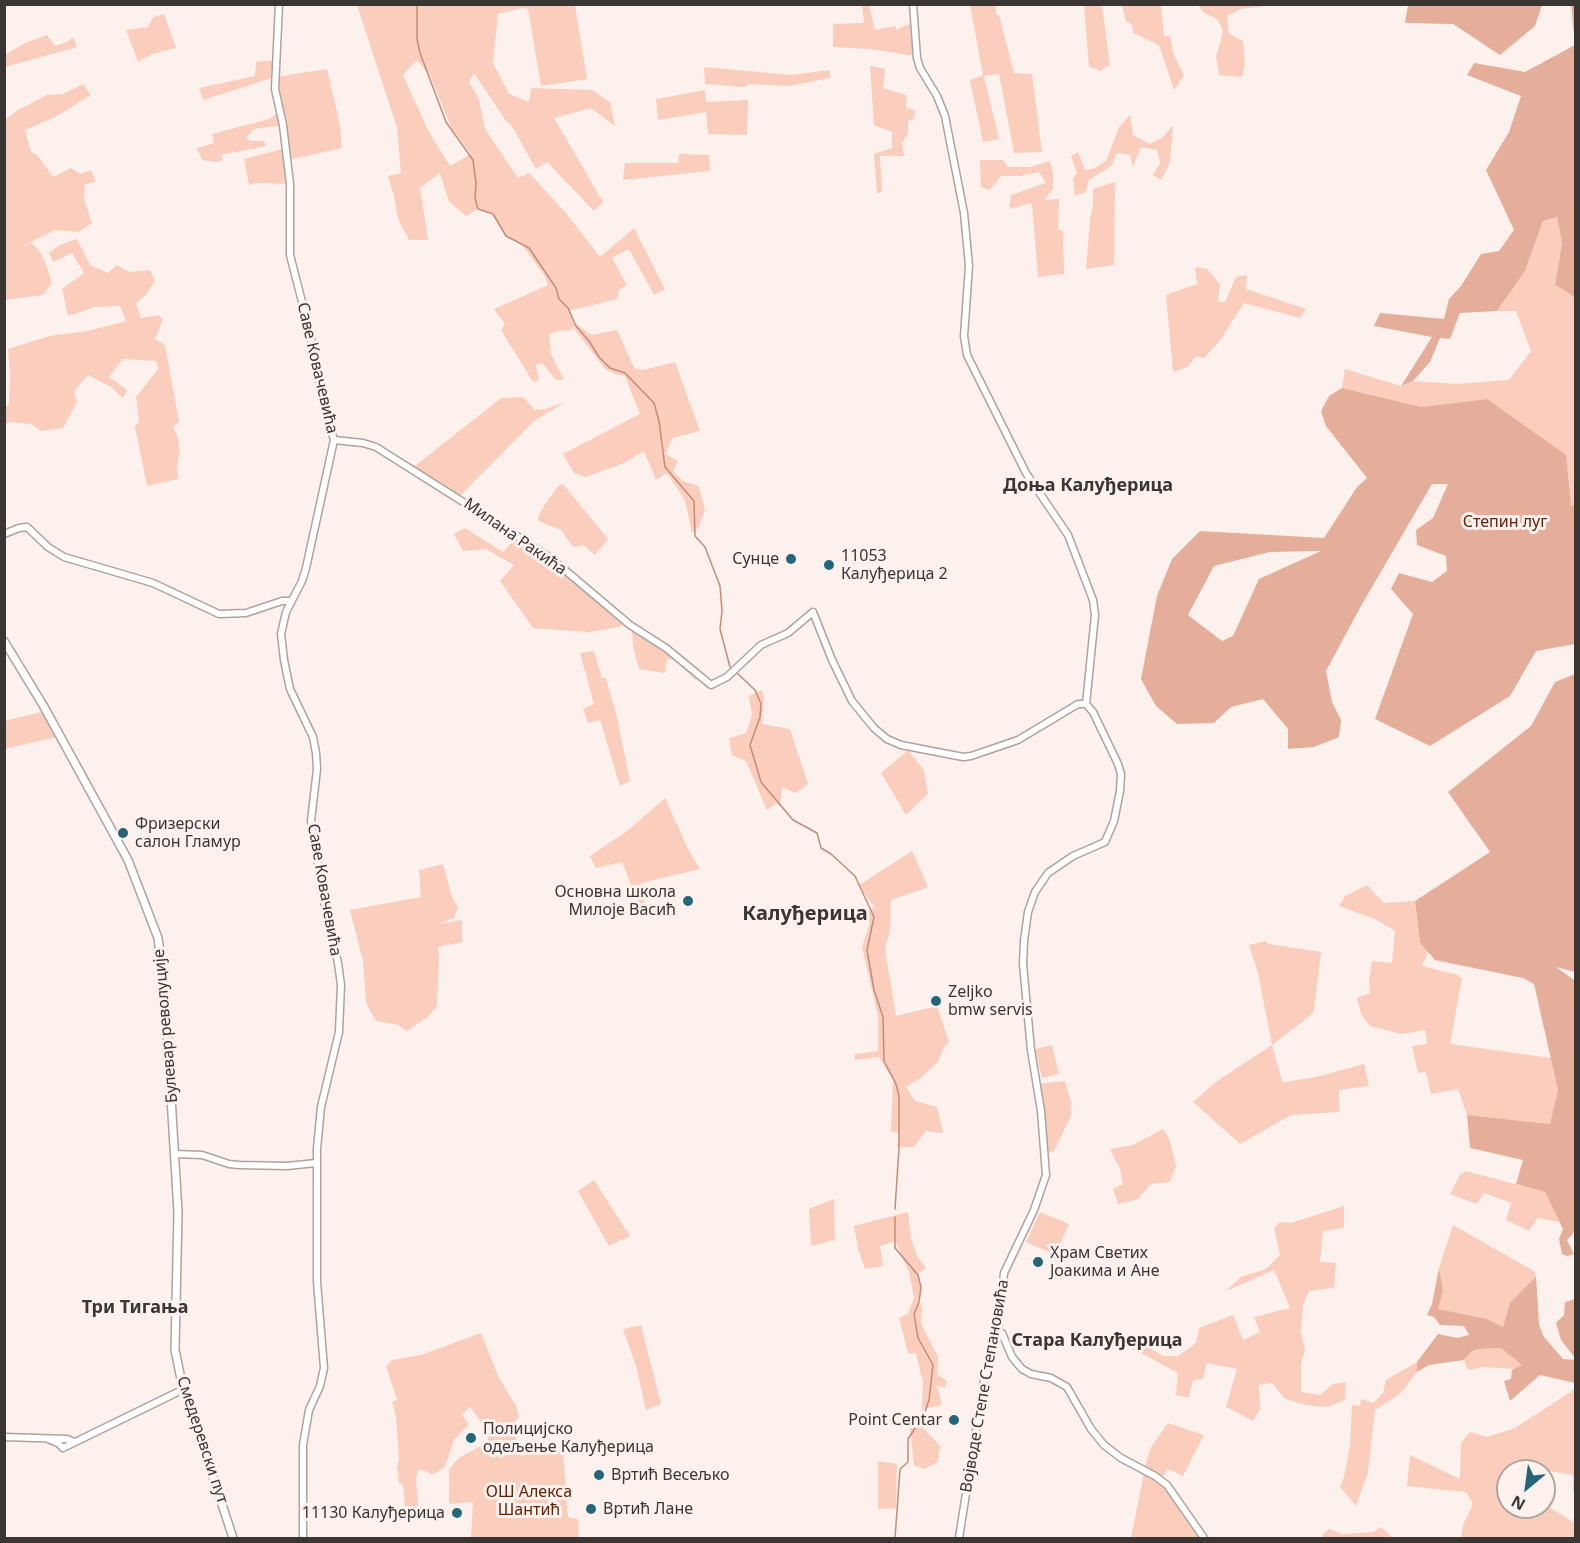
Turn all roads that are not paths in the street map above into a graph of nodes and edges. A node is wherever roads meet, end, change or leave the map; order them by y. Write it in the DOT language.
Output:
graph roads {
  1 [pos="279,4"];
  2 [pos="913,4"];
  3 [pos="334,440"];
  4 [pos="4,534"];
  5 [pos="291,602"];
  6 [pos="4,641"];
  7 [pos="1086,704"];
  8 [pos="175,1154"];
  9 [pos="316,1162"];
  10 [pos="997,1330"];
  11 [pos="175,1341"];
  12 [pos="184,1389"];
  13 [pos="4,1437"];
  14 [pos="48,1439"];
  15 [pos="74,1442"];
  16 [pos="233,1539"];
  17 [pos="303,1539"];
  18 [pos="959,1539"];
  19 [pos="1204,1539"];
  1 -- 3 [label="street, Саве Ковачевића"];
  2 -- 7 [label="street"];
  3 -- 5 [label="street, Саве Ковачевића"];
  3 -- 7 [label="street, Милана Ракића"];
  4 -- 5 [label="street"];
  5 -- 9 [label="street, Саве Ковачевића"];
  6 -- 8 [label="main road, Булевар револуције"];
  7 -- 10 [label="street, Војводе Степе Степановића"];
  8 -- 9 [label="street"];
  8 -- 11 [label="main road, Булевар револуције"];
  9 -- 17 [label="street, Саве Ковачевића"];
  10 -- 18 [label="street, Војводе Степе Степановића"];
  10 -- 19 [label="street"];
  11 -- 12 [label="main road, Смедеревски пут"];
  12 -- 15 [label="street"];
  12 -- 16 [label="main road, Смедеревски пут"];
  13 -- 14 [label="street"];
  14 -- 15 [label="street"];
  14 -- 15 [label="street"];
}
